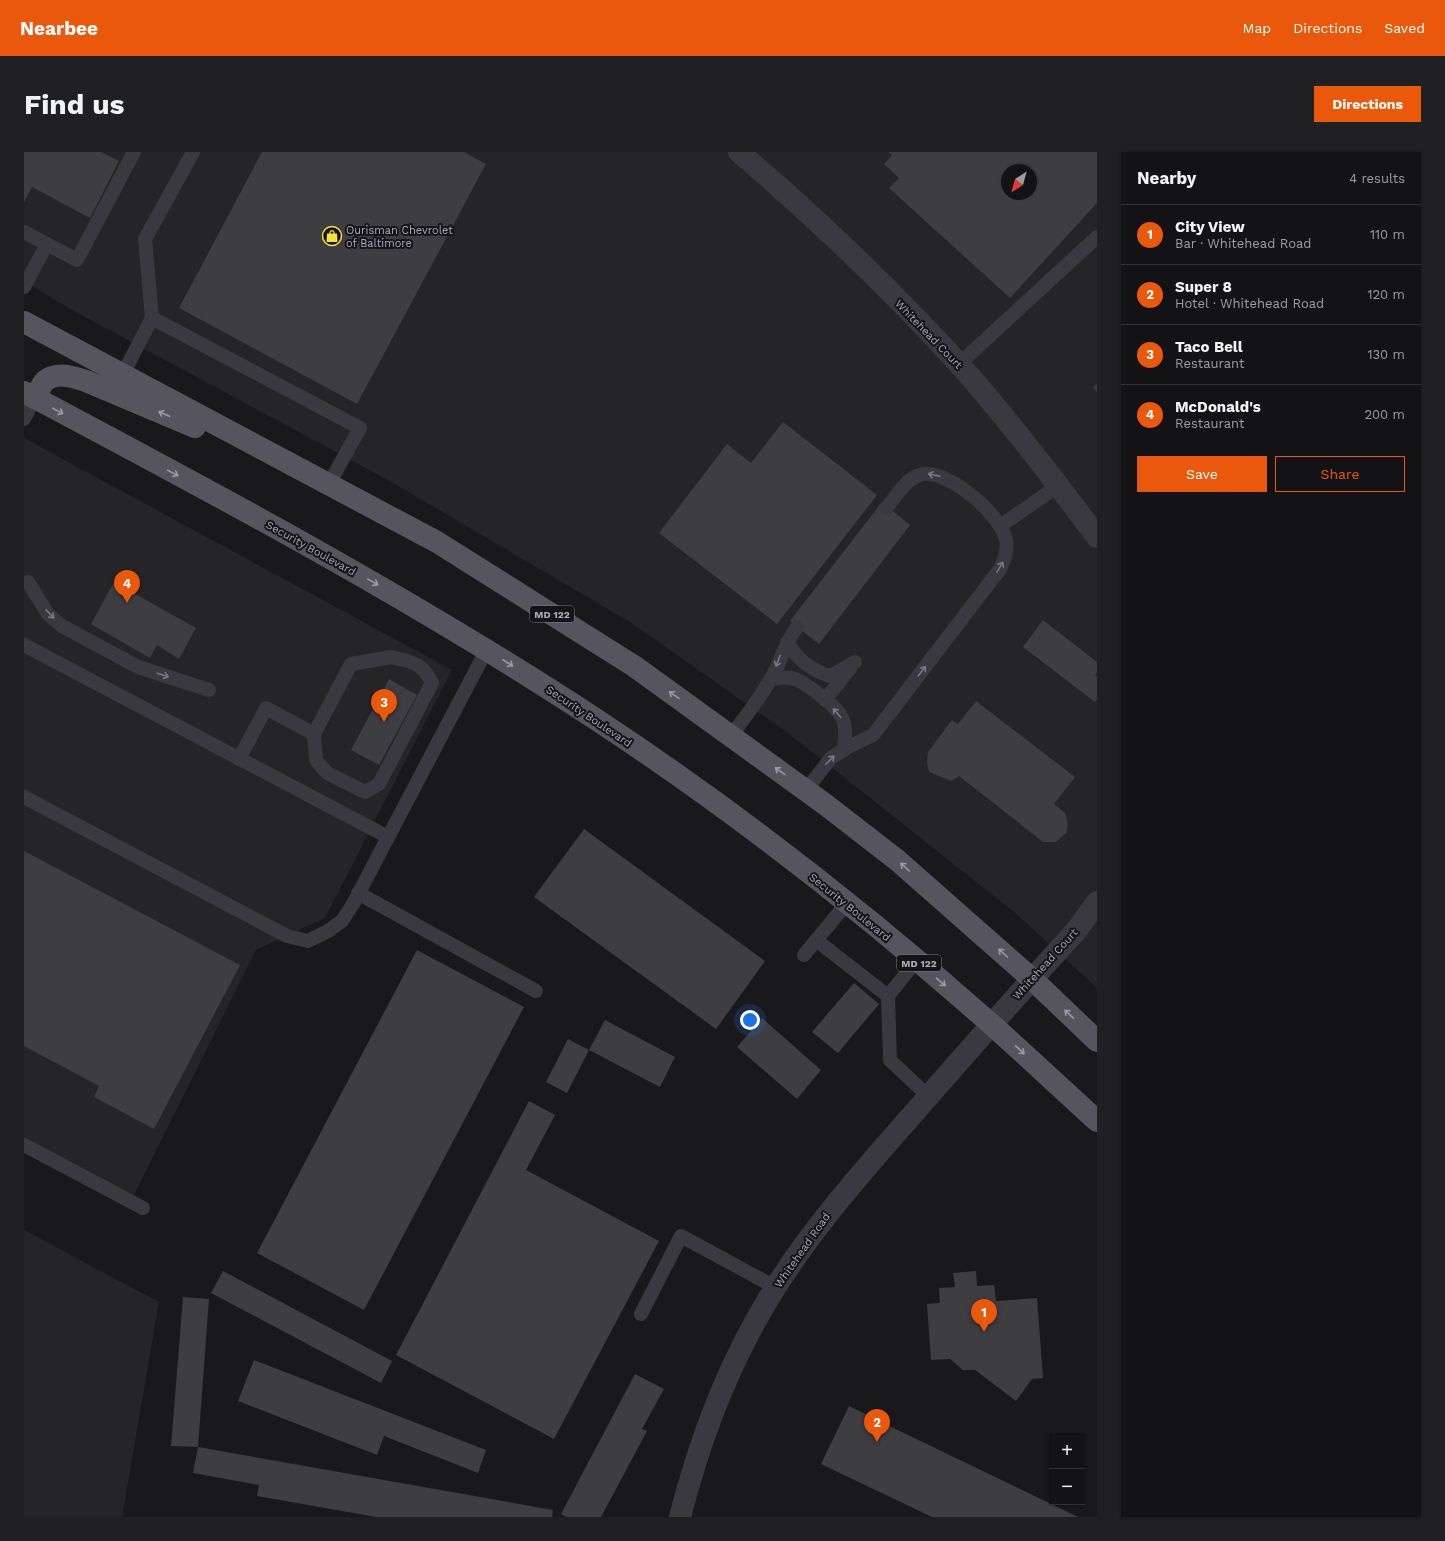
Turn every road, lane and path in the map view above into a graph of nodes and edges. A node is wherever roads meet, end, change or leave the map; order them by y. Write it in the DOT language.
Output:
graph roads {
  1 [pos="134,152"];
  2 [pos="193,152"];
  3 [pos="739,152"];
  4 [pos="24,232"];
  5 [pos="1097,237"];
  6 [pos="47,244"];
  7 [pos="24,287"];
  8 [pos="152,318"];
  9 [pos="24,322"];
  10 [pos="959,364"];
  11 [pos="123,374"];
  12 [pos="30,395"];
  13 [pos="24,419"];
  14 [pos="329,484"];
  15 [pos="1058,486"];
  16 [pos="887,506"];
  17 [pos="1000,526"];
  18 [pos="1097,537"];
  19 [pos="28,582"];
  20 [pos="797,627"];
  21 [pos="787,642"];
  22 [pos="24,646"];
  23 [pos="487,649"];
  24 [pos="770,679"];
  25 [pos="209,690"];
  26 [pos="825,700"];
  27 [pos="314,734"];
  28 [pos="732,736"];
  29 [pos="844,749"];
  30 [pos="240,759"];
  31 [pos="806,790"];
  32 [pos="24,797"];
  33 [pos="388,837"];
  34 [pos="358,893"];
  35 [pos="1097,902"];
  36 [pos="847,903"];
  37 [pos="816,940"];
  38 [pos="804,955"];
  39 [pos="916,961"];
  40 [pos="1032,979"];
  41 [pos="536,991"];
  42 [pos="888,996"];
  43 [pos="991,1024"];
  44 [pos="1097,1041"];
  45 [pos="928,1096"];
  46 [pos="1097,1121"];
  47 [pos="24,1145"];
  48 [pos="143,1208"];
  49 [pos="775,1287"];
  50 [pos="641,1314"];
  51 [pos="680,1517"];
  1 -- 6 [label="lane"];
  2 -- 8 [label="lane"];
  3 -- 10 [label="street, Whitehead Court"];
  4 -- 6 [label="lane"];
  5 -- 10 [label="lane"];
  6 -- 7 [label="lane"];
  8 -- 11 [label="lane"];
  8 -- 14 [label="lane"];
  9 -- 11 [label="main road, MD 122"];
  10 -- 15 [label="street, Whitehead Court"];
  11 -- 14 [label="main road, MD 122"];
  12 -- 13 [label="lane"];
  14 -- 12 [label="main road, one-way"];
  12 -- 23 [label="main road, Security Boulevard / MD 122, one-way"];
  28 -- 14 [label="main road, MD 122, one-way"];
  15 -- 17 [label="lane"];
  15 -- 18 [label="street, Whitehead Court"];
  17 -- 16 [label="lane, one-way"];
  29 -- 17 [label="lane, one-way"];
  19 -- 25 [label="lane, one-way"];
  20 -- 21 [label="lane"];
  21 -- 24 [label="lane, one-way"];
  21 -- 26 [label="lane"];
  22 -- 30 [label="lane"];
  23 -- 33 [label="lane"];
  23 -- 36 [label="main road, Security Boulevard / MD 122, one-way"];
  24 -- 26 [label="lane"];
  24 -- 28 [label="lane"];
  29 -- 26 [label="lane, one-way"];
  27 -- 27 [label="lane"];
  27 -- 30 [label="lane"];
  31 -- 28 [label="main road, MD 122, one-way"];
  31 -- 29 [label="lane, one-way"];
  30 -- 33 [label="lane"];
  40 -- 31 [label="main road, MD 122, one-way"];
  32 -- 34 [label="lane"];
  33 -- 34 [label="lane"];
  34 -- 41 [label="lane"];
  35 -- 40 [label="street, Whitehead Court"];
  36 -- 37 [label="lane"];
  36 -- 39 [label="main road, Security Boulevard / MD 122"];
  37 -- 38 [label="lane"];
  37 -- 42 [label="lane"];
  39 -- 42 [label="lane"];
  39 -- 43 [label="main road, Security Boulevard / MD 122, one-way"];
  40 -- 43 [label="street, Whitehead Court"];
  44 -- 40 [label="main road, MD 122, one-way"];
  42 -- 45 [label="lane"];
  43 -- 45 [label="street, Whitehead Road"];
  43 -- 46 [label="main road, Security Boulevard / MD 122, one-way"];
  45 -- 49 [label="street, Whitehead Road"];
  47 -- 48 [label="lane"];
  49 -- 50 [label="lane"];
  49 -- 51 [label="street, Whitehead Road"];
}
